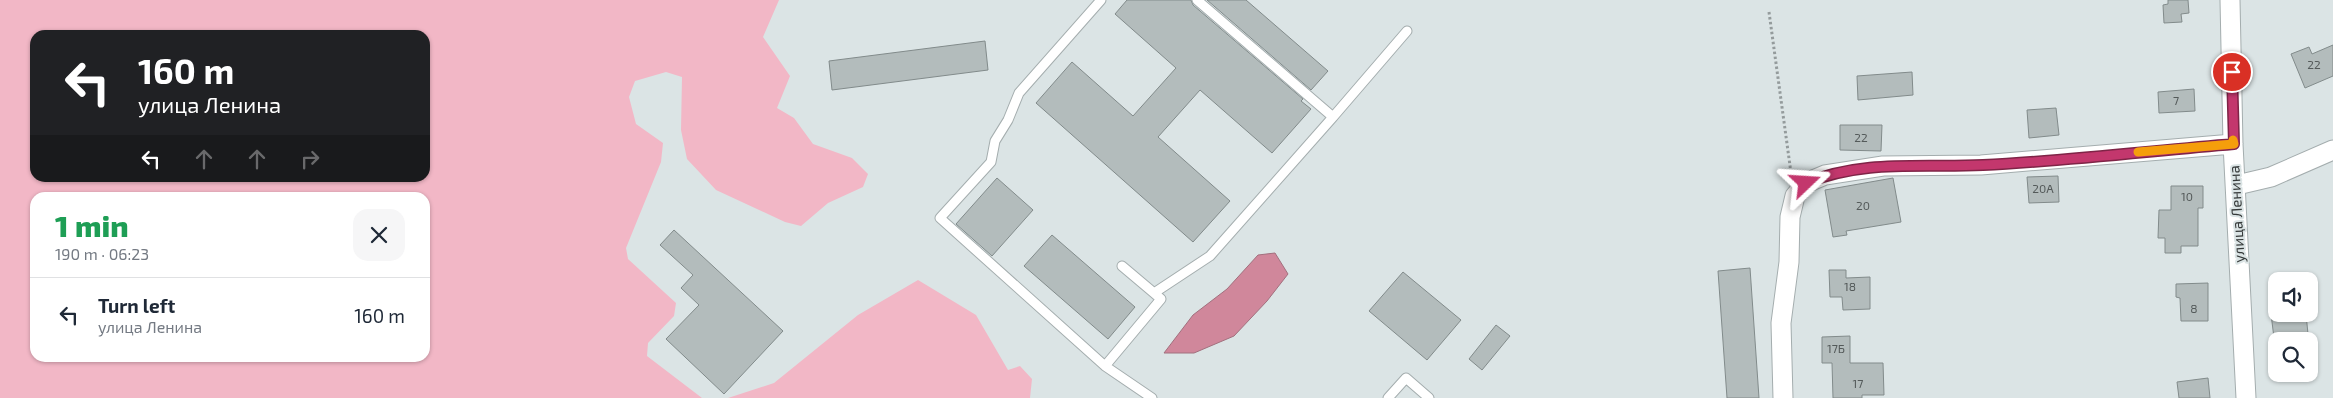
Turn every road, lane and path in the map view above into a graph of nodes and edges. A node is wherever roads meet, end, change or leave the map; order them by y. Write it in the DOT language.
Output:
graph roads {
  1 [pos="1101,0"];
  2 [pos="1197,0"];
  3 [pos="2230,0"];
  4 [pos="1769,12"];
  5 [pos="1407,32"];
  6 [pos="1333,117"];
  7 [pos="2234,144"];
  8 [pos="2333,150"];
  9 [pos="2237,185"];
  10 [pos="1794,196"];
  11 [pos="1122,266"];
  12 [pos="1154,293"];
  13 [pos="1106,366"];
  14 [pos="1152,398"];
  15 [pos="1388,398"];
  16 [pos="1429,398"];
  17 [pos="1783,398"];
  18 [pos="2246,398"];
  1 -- 13 [label="lane"];
  2 -- 6 [label="lane"];
  3 -- 7 [label="street, улица Ленина"];
  4 -- 10 [label="path"];
  5 -- 6 [label="lane"];
  6 -- 12 [label="lane"];
  7 -- 9 [label="street, улица Ленина"];
  7 -- 10 [label="street"];
  8 -- 9 [label="street"];
  9 -- 18 [label="street, улица Ленина"];
  10 -- 17 [label="street"];
  11 -- 12 [label="lane"];
  12 -- 13 [label="lane"];
  13 -- 14 [label="lane"];
  15 -- 16 [label="lane"];
}
